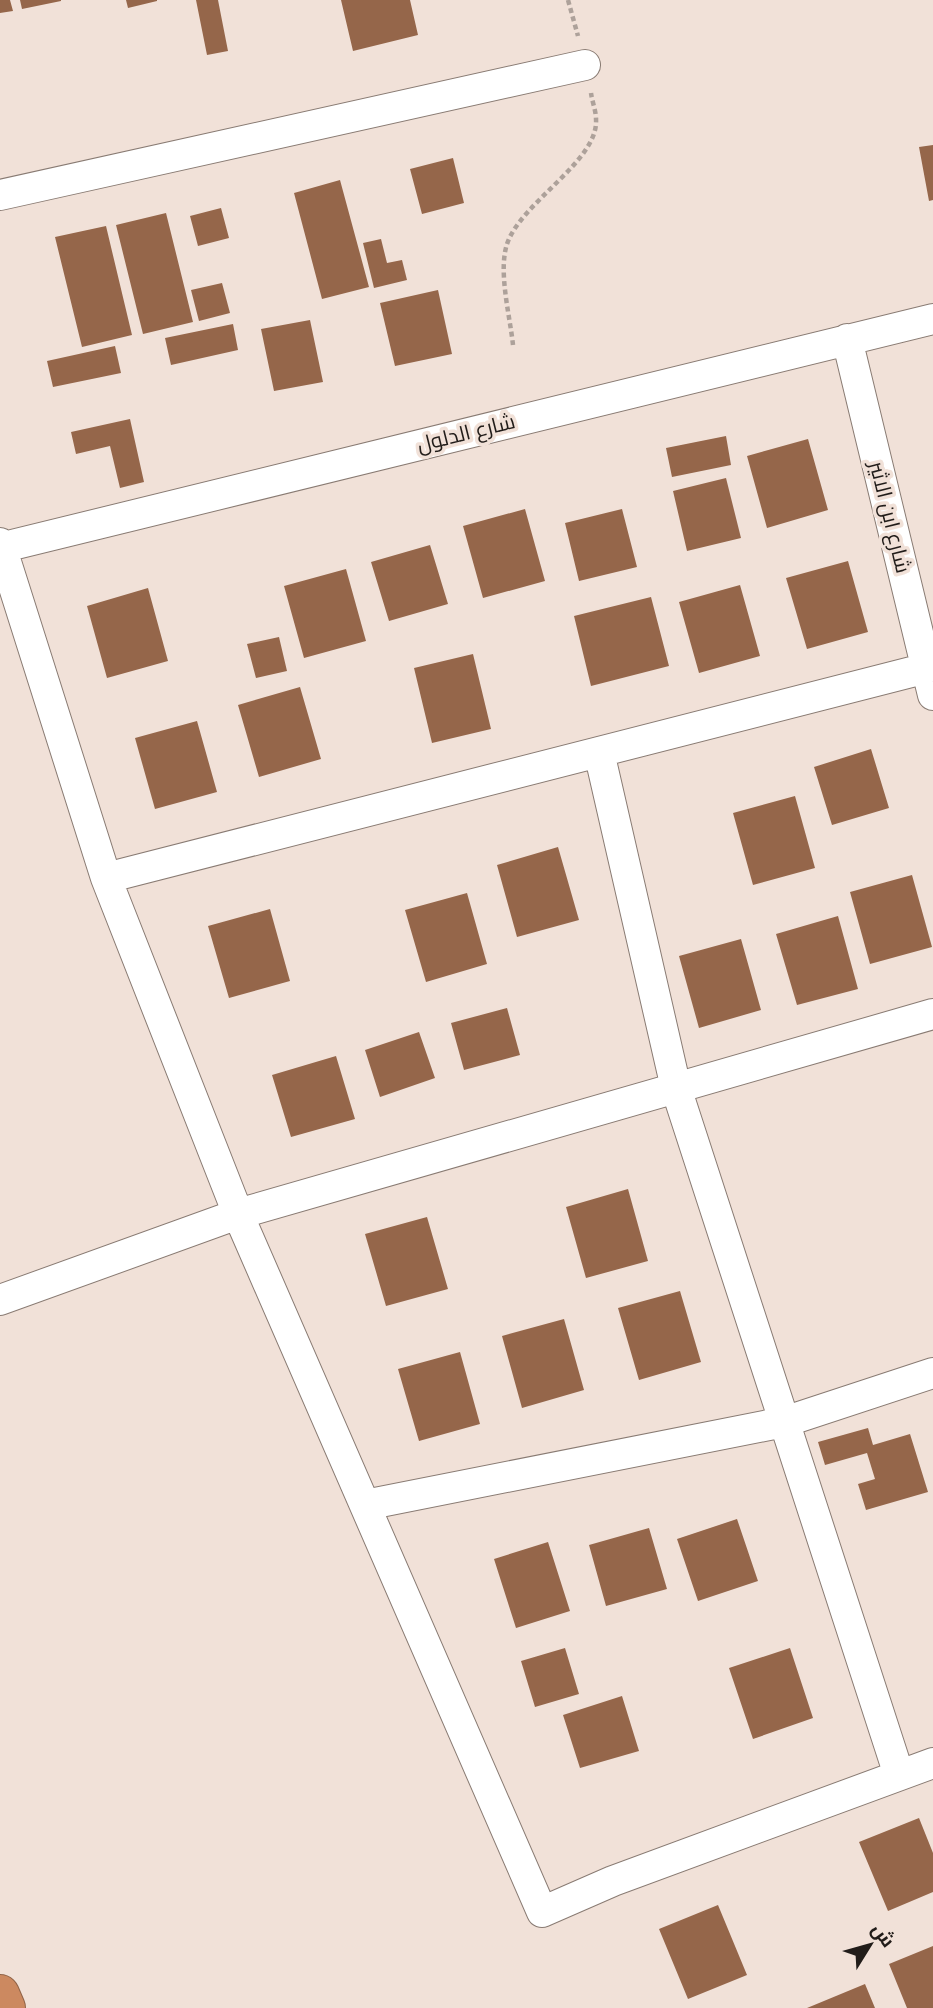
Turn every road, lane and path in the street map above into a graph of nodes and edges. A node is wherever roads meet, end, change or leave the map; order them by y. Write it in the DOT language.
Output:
graph roads {
  1 [pos="568,0"];
  2 [pos="585,65"];
  3 [pos="0,195"];
  4 [pos="933,318"];
  5 [pos="847,339"];
  6 [pos="513,345"];
  7 [pos="0,546"];
  8 [pos="930,681"];
  9 [pos="599,752"];
  10 [pos="106,878"];
  11 [pos="933,1014"];
  12 [pos="676,1088"];
  13 [pos="238,1214"];
  14 [pos="0,1300"];
  15 [pos="933,1373"];
  16 [pos="784,1422"];
  17 [pos="365,1505"];
  18 [pos="933,1763"];
  19 [pos="898,1775"];
  20 [pos="0,1994"];
  21 [pos="6,2008"];
  1 -- 2 [label="path"];
  2 -- 3 [label="street"];
  2 -- 6 [label="path"];
  4 -- 5 [label="street, شارع الدلول"];
  5 -- 7 [label="street, شارع الدلول"];
  5 -- 8 [label="street, شارع ابن الاثير"];
  7 -- 10 [label="street"];
  8 -- 9 [label="street"];
  9 -- 10 [label="street"];
  9 -- 12 [label="street"];
  10 -- 13 [label="street"];
  11 -- 12 [label="street"];
  12 -- 13 [label="street"];
  12 -- 16 [label="street"];
  13 -- 14 [label="street"];
  13 -- 17 [label="street"];
  15 -- 16 [label="street"];
  16 -- 17 [label="street"];
  16 -- 19 [label="street"];
  17 -- 19 [label="street"];
  18 -- 19 [label="street"];
  20 -- 21 [label="highway"];
}
